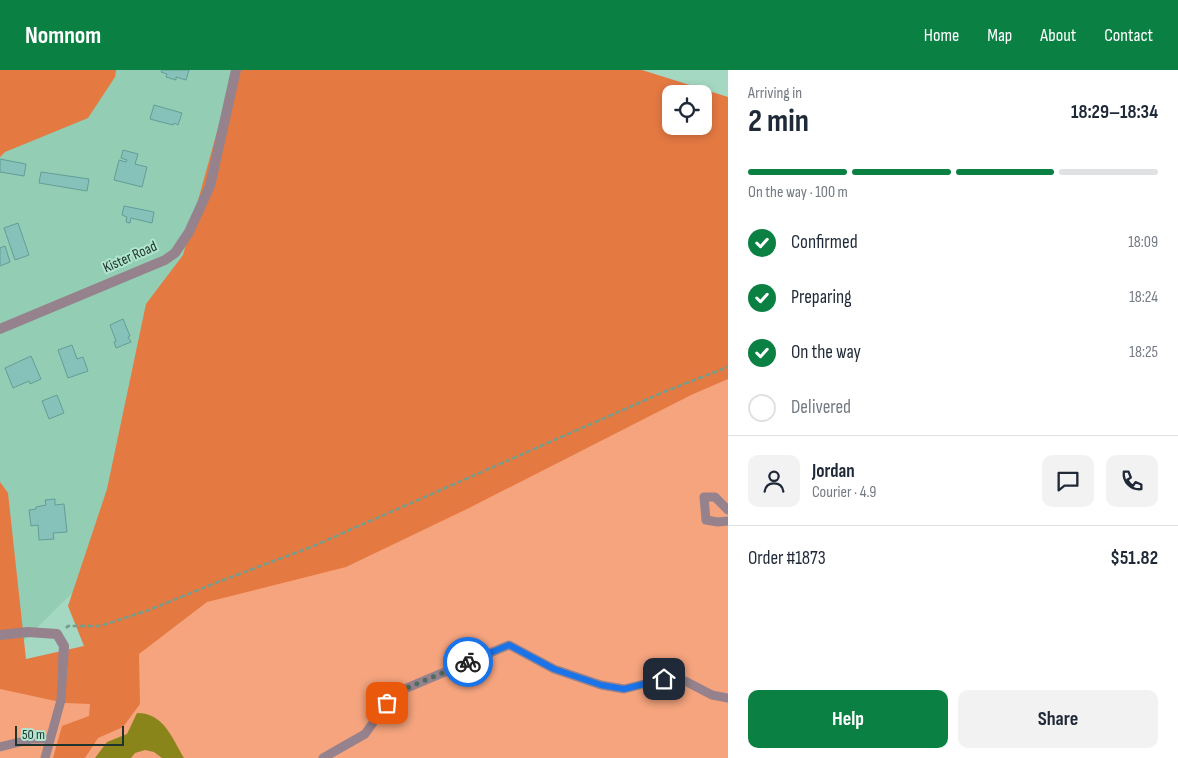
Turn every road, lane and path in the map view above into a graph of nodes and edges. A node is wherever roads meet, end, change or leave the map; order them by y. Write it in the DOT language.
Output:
graph roads {
  1 [pos="236,70"];
  2 [pos="0,328"];
  3 [pos="728,367"];
  4 [pos="728,510"];
  5 [pos="728,520"];
  6 [pos="57,634"];
  7 [pos="0,635"];
  8 [pos="63,664"];
  9 [pos="728,698"];
  10 [pos="50,739"];
  11 [pos="0,747"];
  12 [pos="45,758"];
  13 [pos="323,758"];
  1 -- 2 [label="street, Kister Road"];
  3 -- 6 [label="path"];
  4 -- 5 [label="lane"];
  6 -- 7 [label="street"];
  6 -- 8 [label="street"];
  8 -- 10 [label="lane"];
  9 -- 13 [label="lane"];
  10 -- 11 [label="lane"];
  10 -- 12 [label="lane"];
}
